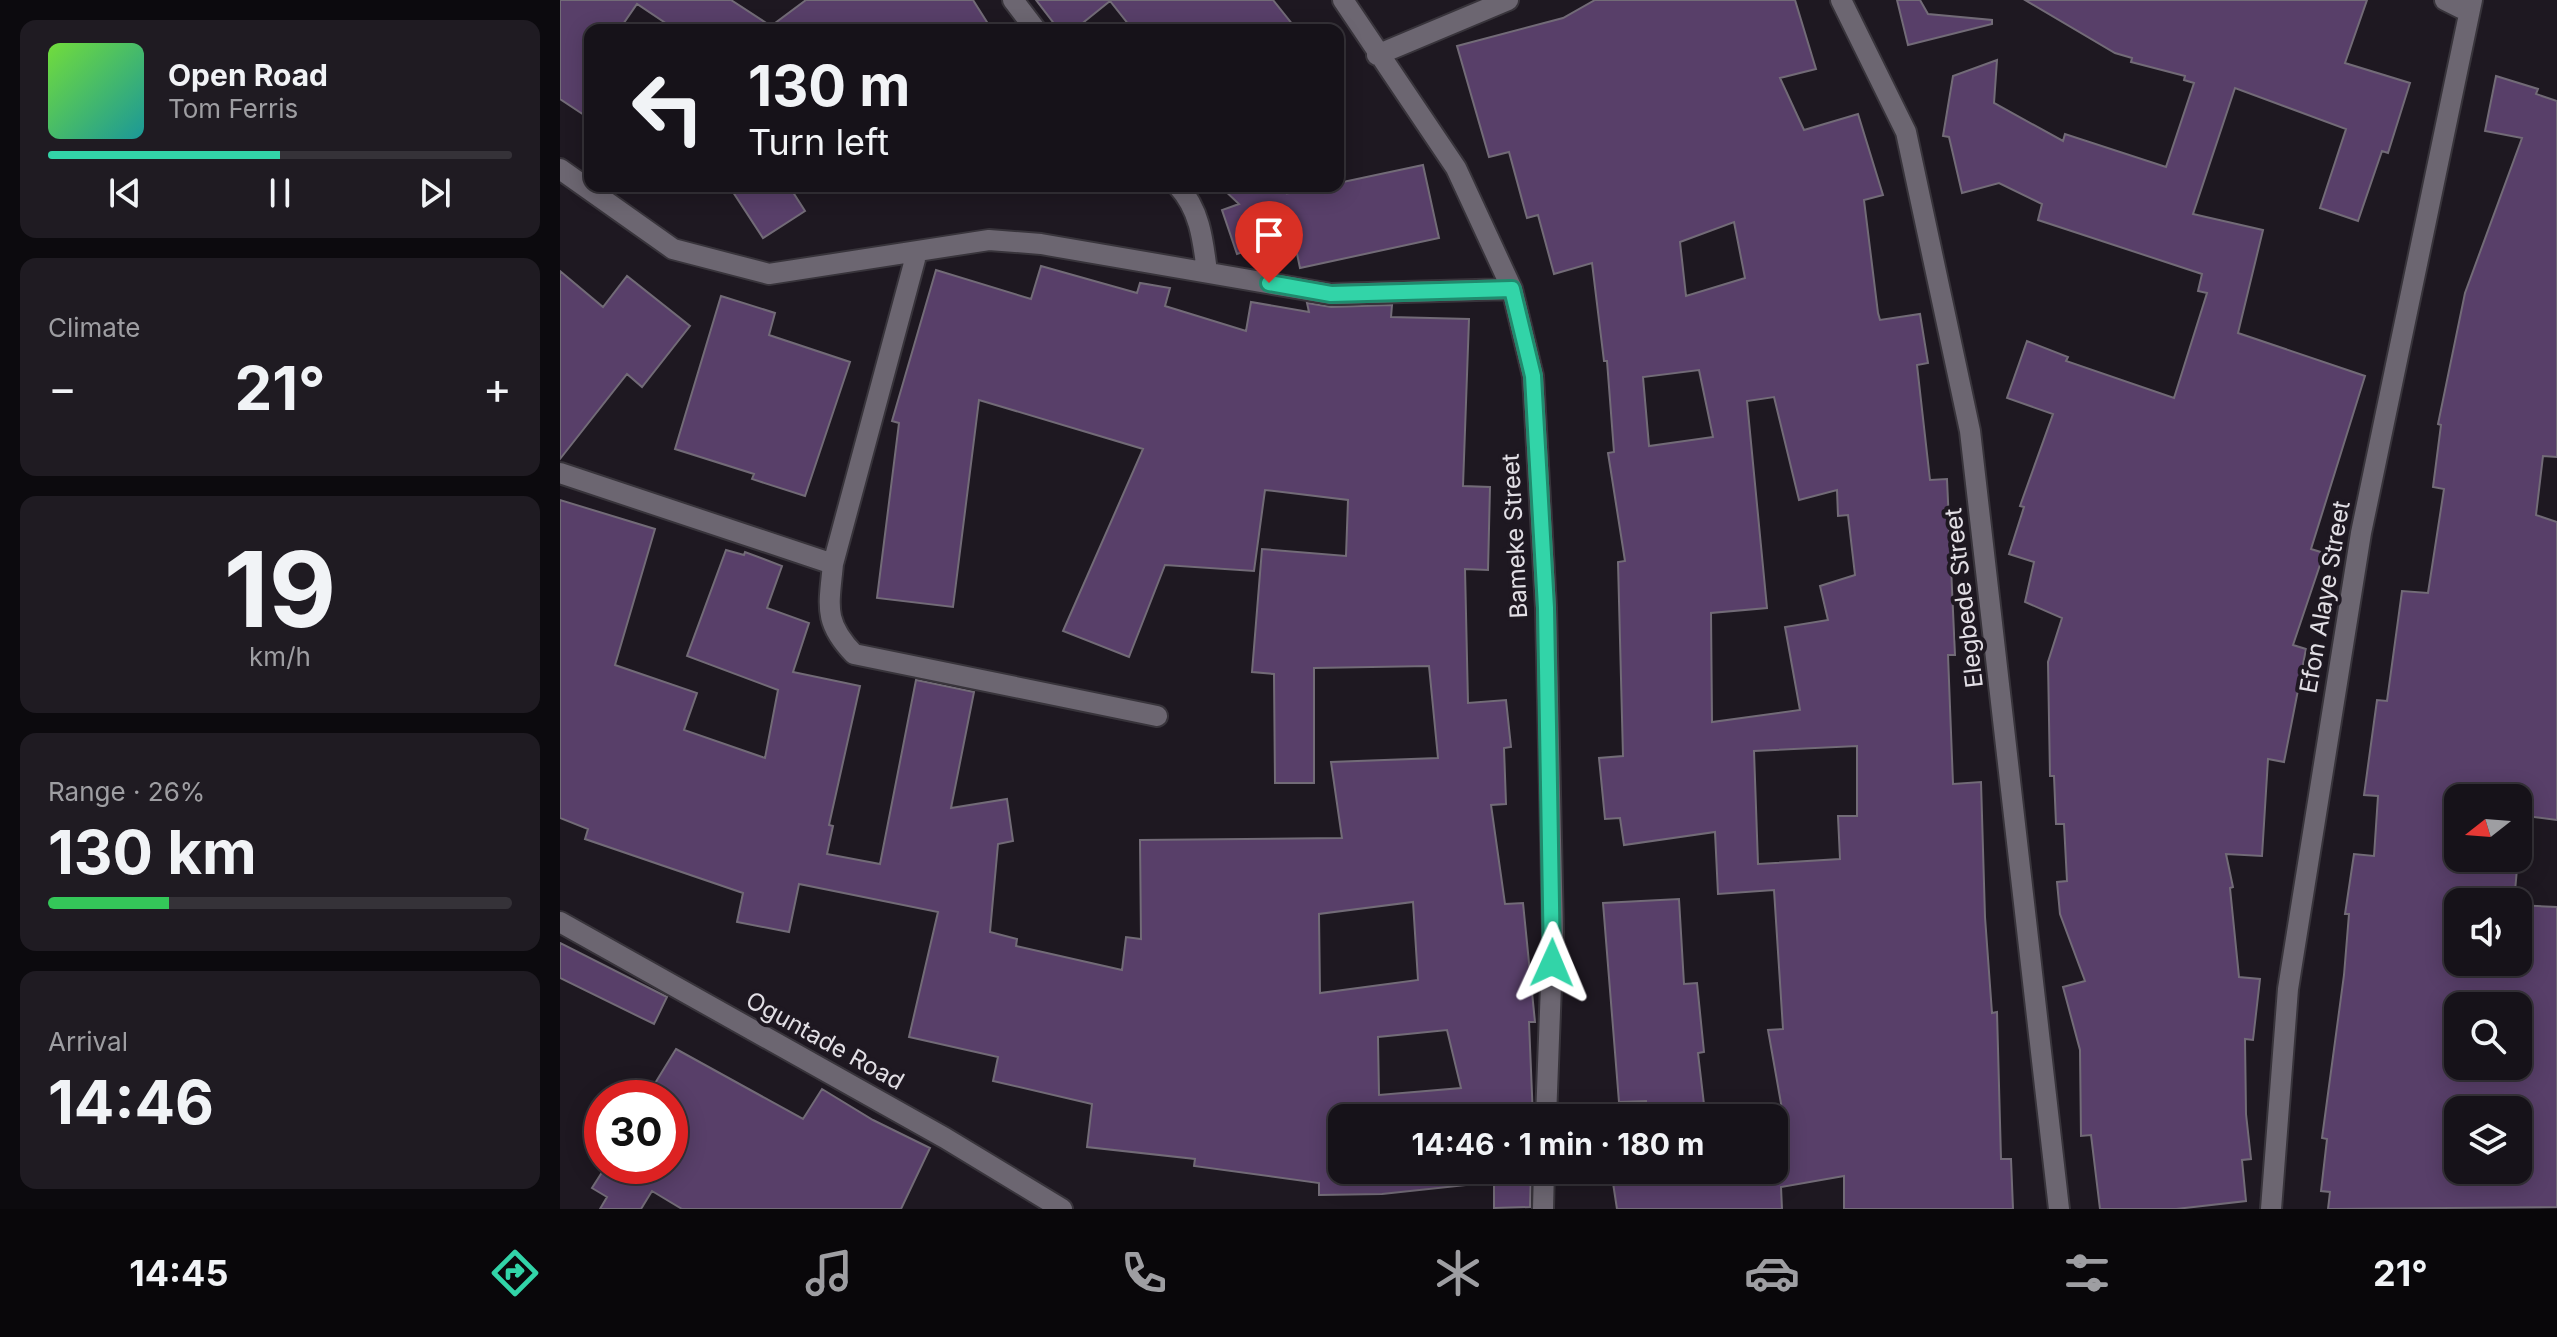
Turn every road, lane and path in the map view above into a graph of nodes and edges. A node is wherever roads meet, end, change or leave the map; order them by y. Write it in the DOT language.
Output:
graph roads {
  1 [pos="1013,0"];
  2 [pos="1343,0"];
  3 [pos="1508,0"];
  4 [pos="1841,0"];
  5 [pos="2445,0"];
  6 [pos="2470,6"];
  7 [pos="1031,24"];
  8 [pos="1377,55"];
  9 [pos="560,169"];
  10 [pos="584,186"];
  11 [pos="592,192"];
  12 [pos="1183,192"];
  13 [pos="917,252"];
  14 [pos="1207,272"];
  15 [pos="1512,289"];
  16 [pos="560,473"];
  17 [pos="833,564"];
  18 [pos="1157,716"];
  19 [pos="560,922"];
  20 [pos="1547,1104"];
  21 [pos="1544,1184"];
  22 [pos="1062,1209"];
  23 [pos="1543,1209"];
  24 [pos="2059,1209"];
  25 [pos="2271,1209"];
  1 -- 7 [label="street"];
  2 -- 8 [label="street, Bameke Street"];
  3 -- 8 [label="street"];
  4 -- 24 [label="street, Elegbede Street"];
  5 -- 6 [label="street"];
  6 -- 25 [label="street, Efon Alaye Street"];
  8 -- 15 [label="street, Bameke Street"];
  9 -- 10 [label="street"];
  11 -- 13 [label="street"];
  12 -- 14 [label="street"];
  13 -- 14 [label="street"];
  13 -- 17 [label="street"];
  14 -- 15 [label="street"];
  15 -- 20 [label="street, Bameke Street"];
  16 -- 17 [label="street"];
  17 -- 18 [label="street"];
  19 -- 22 [label="street, Oguntade Road"];
  21 -- 23 [label="street"];
}
